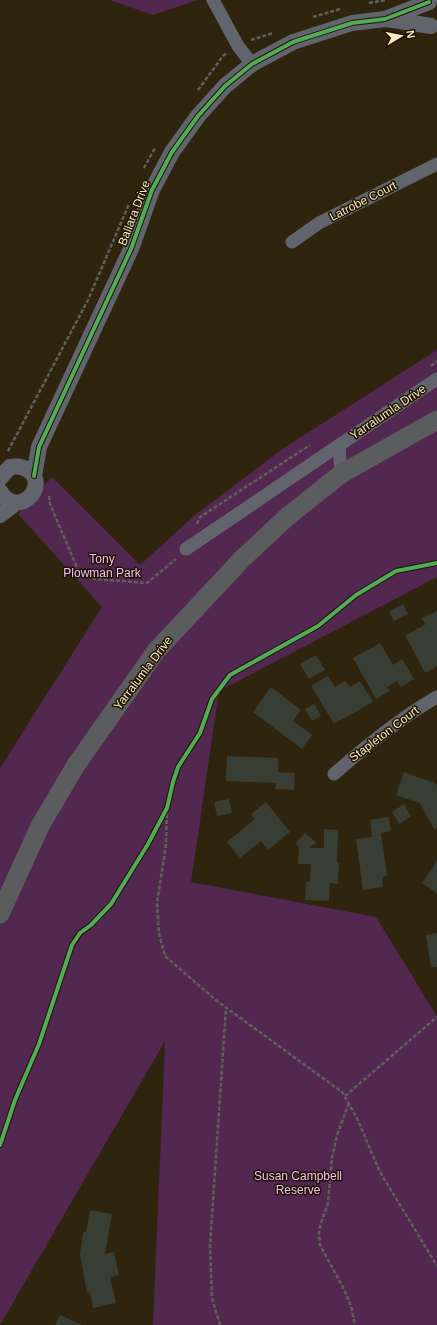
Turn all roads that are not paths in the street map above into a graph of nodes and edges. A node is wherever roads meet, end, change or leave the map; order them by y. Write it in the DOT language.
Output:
graph roads {
  1 [pos="213,0"];
  2 [pos="430,1"];
  3 [pos="385,19"];
  4 [pos="434,30"];
  5 [pos="252,64"];
  6 [pos="437,164"];
  7 [pos="292,242"];
  8 [pos="437,378"];
  9 [pos="437,420"];
  10 [pos="339,445"];
  11 [pos="39,447"];
  12 [pos="15,466"];
  13 [pos="341,474"];
  14 [pos="34,476"];
  15 [pos="0,478"];
  16 [pos="0,492"];
  17 [pos="16,503"];
  18 [pos="0,515"];
  19 [pos="186,550"];
  20 [pos="437,697"];
  21 [pos="334,774"];
  22 [pos="0,914"];
  1 -- 5 [label="street"];
  2 -- 3 [label="street, Ballara Drive"];
  2 -- 4 [label="street"];
  3 -- 4 [label="street, Ballara Drive"];
  3 -- 5 [label="street, Ballara Drive"];
  5 -- 11 [label="street, Ballara Drive"];
  6 -- 7 [label="street, Latrobe Court"];
  8 -- 10 [label="street, Yarralumla Drive"];
  9 -- 13 [label="main road, Yarralumla Drive"];
  10 -- 13 [label="street, Yarralumla Drive"];
  10 -- 19 [label="street, Yarralumla Drive"];
  11 -- 12 [label="street, Ballara Drive"];
  11 -- 14 [label="street, Ballara Drive"];
  12 -- 14 [label="street"];
  12 -- 15 [label="street, Ballara Drive"];
  13 -- 22 [label="main road, Yarralumla Drive"];
  14 -- 17 [label="street, Ballara Drive"];
  16 -- 17 [label="street"];
  17 -- 18 [label="street, Ballara Drive"];
  20 -- 21 [label="street, Stapleton Court"];
}
